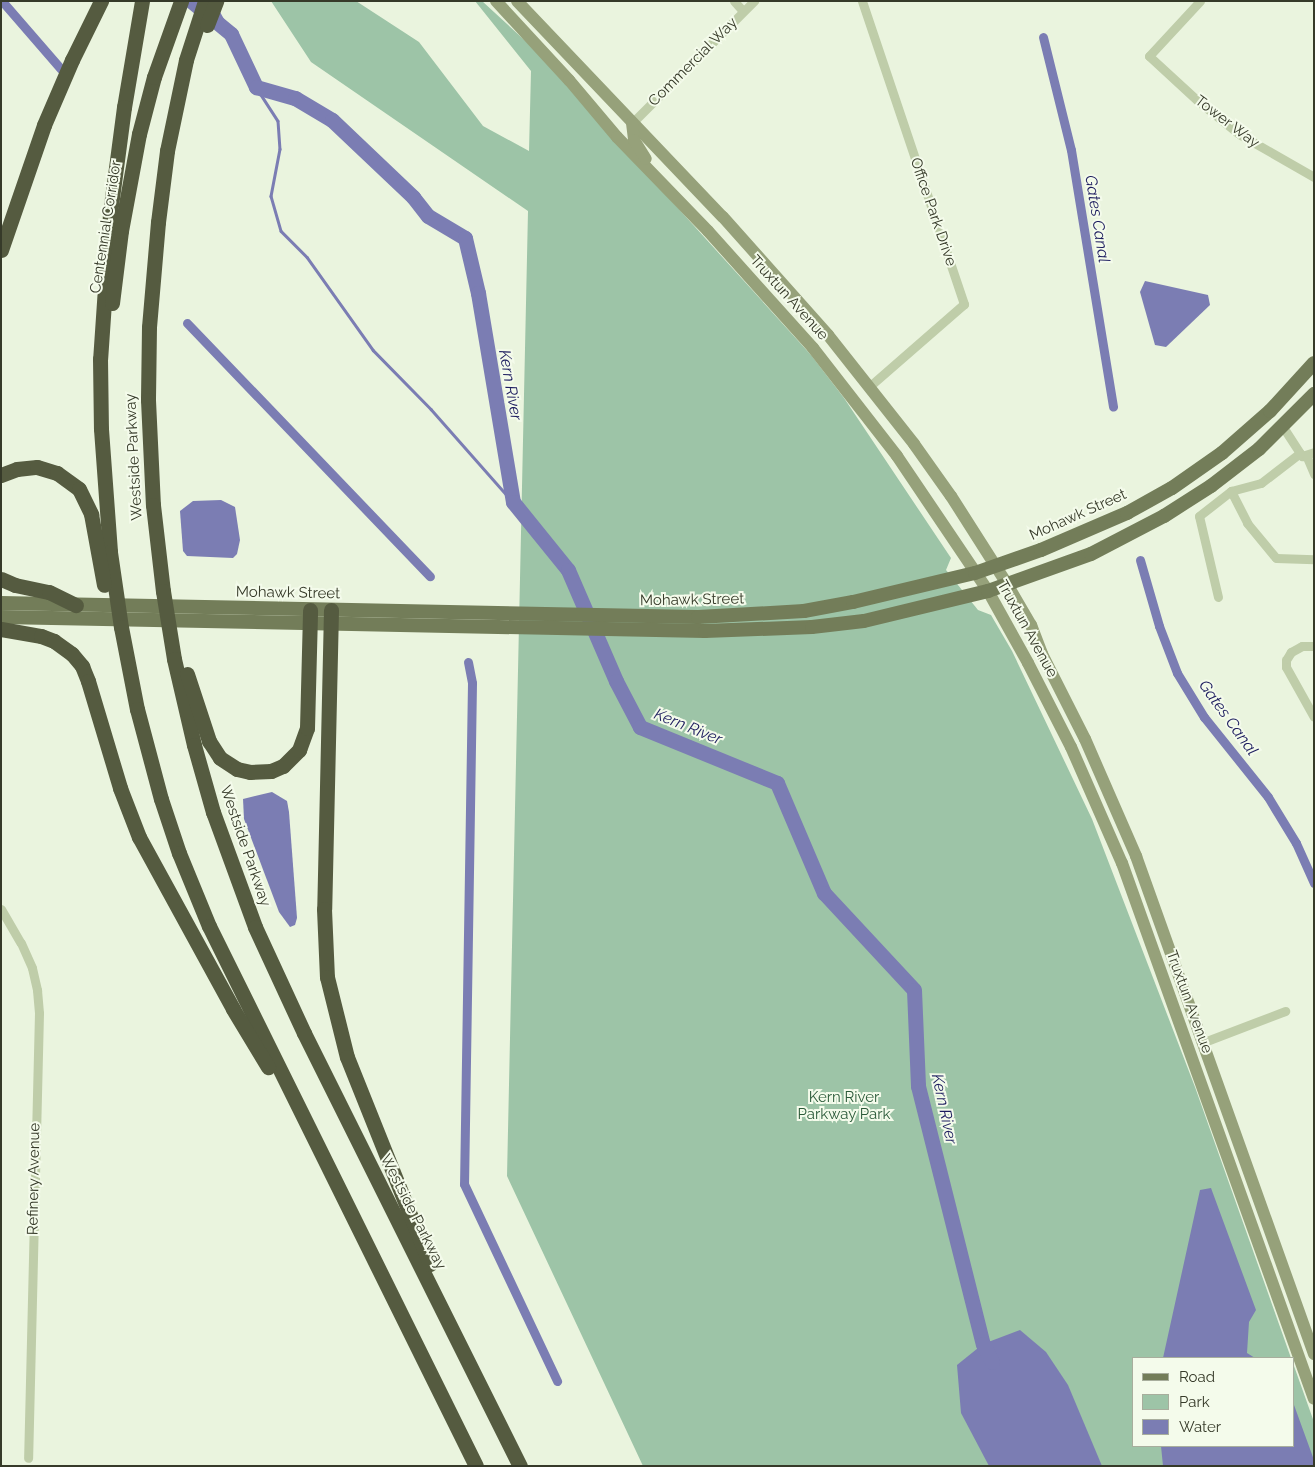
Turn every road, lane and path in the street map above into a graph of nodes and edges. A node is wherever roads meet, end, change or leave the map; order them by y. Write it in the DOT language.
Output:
graph roads {
  1 [pos="101,1"];
  2 [pos="142,1"];
  3 [pos="181,1"];
  4 [pos="205,1"];
  5 [pos="216,1"];
  6 [pos="496,1"];
  7 [pos="504,1"];
  8 [pos="517,1"];
  9 [pos="734,1"];
  10 [pos="754,1"];
  11 [pos="862,1"];
  12 [pos="1200,1"];
  13 [pos="743,11"];
  14 [pos="538,24"];
  15 [pos="570,80"];
  16 [pos="177,110"];
  17 [pos="632,123"];
  18 [pos="1314,177"];
  19 [pos="657,178"];
  20 [pos="1,250"];
  21 [pos="1314,363"];
  22 [pos="1300,380"];
  23 [pos="870,386"];
  24 [pos="1314,394"];
  25 [pos="1282,427"];
  26 [pos="1306,453"];
  27 [pos="104,464"];
  28 [pos="1314,474"];
  29 [pos="1,475"];
  30 [pos="1231,491"];
  31 [pos="1144,504"];
  32 [pos="153,505"];
  33 [pos="1115,541"];
  34 [pos="1314,559"];
  35 [pos="995,565"];
  36 [pos="975,573"];
  37 [pos="1,579"];
  38 [pos="1007,584"];
  39 [pos="988,591"];
  40 [pos="1218,597"];
  41 [pos="1,603"];
  42 [pos="84,606"];
  43 [pos="1,617"];
  44 [pos="309,617"];
  45 [pos="331,617"];
  46 [pos="1,629"];
  47 [pos="1314,646"];
  48 [pos="1314,717"];
  49 [pos="160,799"];
  50 [pos="1,909"];
  51 [pos="1174,1010"];
  52 [pos="1285,1011"];
  53 [pos="1204,1042"];
  54 [pos="306,1124"];
  55 [pos="1314,1354"];
  56 [pos="469,1363"];
  57 [pos="1313,1397"];
  58 [pos="28,1458"];
  59 [pos="476,1466"];
  60 [pos="520,1466"];
  1 -- 20 [label="highway"];
  2 -- 27 [label="highway"];
  3 -- 27 [label="highway, Centennial Corridor"];
  4 -- 16 [label="highway"];
  5 -- 16 [label="highway"];
  6 -- 15 [label="main road, Truxtun Avenue"];
  7 -- 14 [label="main road"];
  8 -- 14 [label="main road, Truxtun Avenue"];
  9 -- 13 [label="street"];
  10 -- 13 [label="street, Commercial Way"];
  11 -- 23 [label="street, Office Park Drive"];
  12 -- 18 [label="street, Tower Way"];
  13 -- 17 [label="street, Commercial Way"];
  14 -- 17 [label="main road, Truxtun Avenue"];
  15 -- 17 [label="main road"];
  15 -- 19 [label="main road, Truxtun Avenue"];
  16 -- 32 [label="highway, Westside Parkway"];
  17 -- 19 [label="main road"];
  17 -- 23 [label="main road, Truxtun Avenue"];
  19 -- 36 [label="main road, Truxtun Avenue"];
  21 -- 22 [label="main road, Mohawk Street"];
  22 -- 25 [label="main road"];
  22 -- 31 [label="main road, Mohawk Street"];
  23 -- 35 [label="main road, Truxtun Avenue"];
  24 -- 25 [label="main road, Mohawk Street"];
  25 -- 26 [label="street"];
  25 -- 33 [label="main road, Mohawk Street"];
  26 -- 28 [label="street"];
  26 -- 30 [label="street"];
  27 -- 49 [label="highway, Westside Parkway"];
  29 -- 49 [label="highway"];
  30 -- 34 [label="street"];
  30 -- 40 [label="street"];
  31 -- 33 [label="main road"];
  31 -- 35 [label="main road, Mohawk Street"];
  32 -- 44 [label="highway"];
  32 -- 56 [label="highway, Westside Parkway"];
  33 -- 38 [label="main road, Mohawk Street"];
  35 -- 36 [label="main road, Mohawk Street"];
  35 -- 38 [label="main road, Truxtun Avenue"];
  36 -- 39 [label="main road, Truxtun Avenue"];
  36 -- 45 [label="main road, Mohawk Street"];
  37 -- 42 [label="highway"];
  38 -- 39 [label="main road, Mohawk Street"];
  38 -- 53 [label="main road, Truxtun Avenue"];
  39 -- 45 [label="main road, Mohawk Street"];
  39 -- 51 [label="main road, Truxtun Avenue"];
  41 -- 42 [label="main road, Mohawk Street"];
  42 -- 44 [label="main road, Mohawk Street"];
  43 -- 44 [label="main road, Mohawk Street"];
  44 -- 45 [label="main road, Mohawk Street"];
  45 -- 56 [label="highway"];
  46 -- 54 [label="highway"];
  47 -- 48 [label="street"];
  49 -- 54 [label="highway, Westside Parkway"];
  50 -- 58 [label="street, Refinery Avenue"];
  51 -- 53 [label="main road"];
  51 -- 57 [label="main road, Truxtun Avenue"];
  52 -- 53 [label="street"];
  53 -- 55 [label="main road, Truxtun Avenue"];
  54 -- 59 [label="highway, Westside Parkway"];
  56 -- 60 [label="highway, Westside Parkway"];
}
